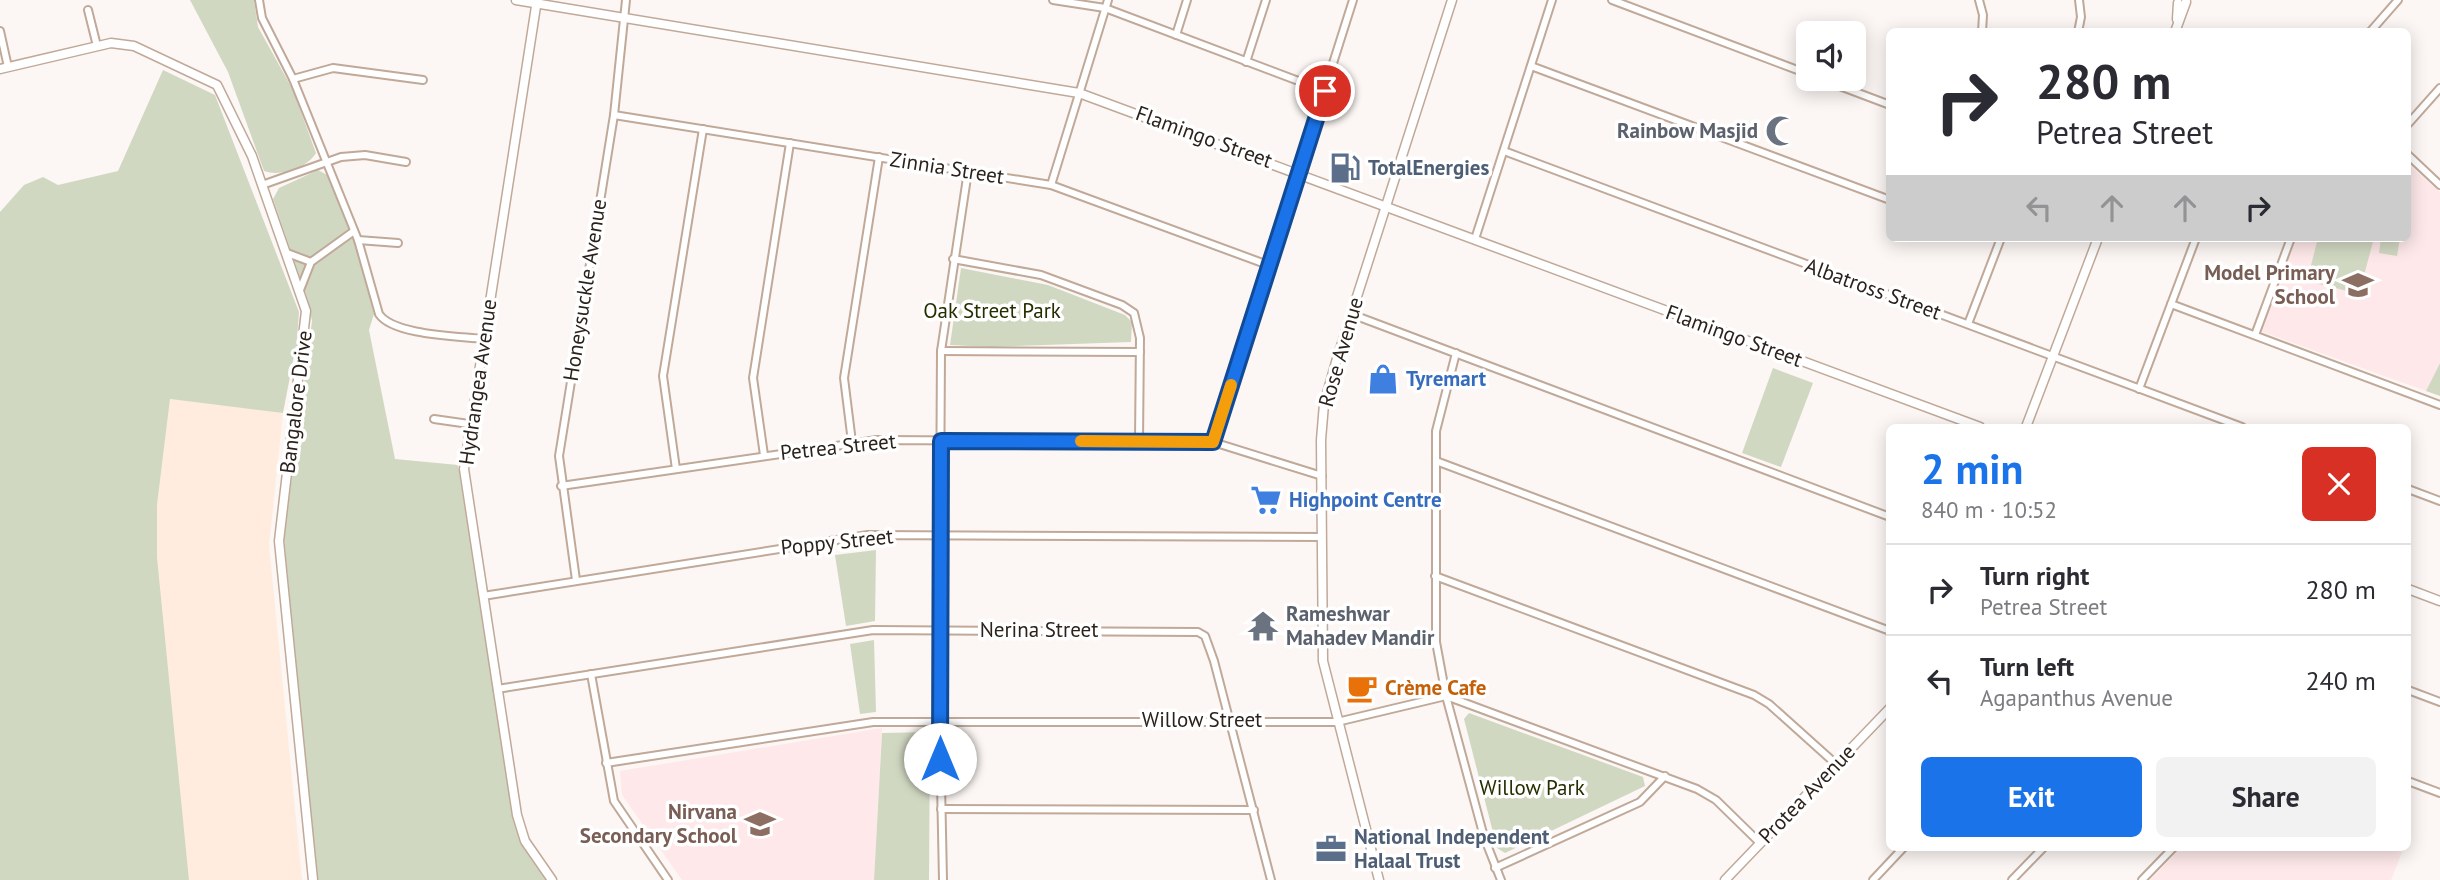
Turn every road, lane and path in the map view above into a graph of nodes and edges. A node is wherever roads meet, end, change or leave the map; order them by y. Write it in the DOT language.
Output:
graph roads {
  1 [pos="259,0"];
  2 [pos="516,0"];
  3 [pos="626,0"];
  4 [pos="1053,0"];
  5 [pos="1108,0"];
  6 [pos="1187,0"];
  7 [pos="1266,0"];
  8 [pos="1353,0"];
  9 [pos="1452,0"];
  10 [pos="1552,0"];
  11 [pos="1612,0"];
  12 [pos="1979,0"];
  13 [pos="2079,0"];
  14 [pos="2398,0"];
  15 [pos="2184,1"];
  16 [pos="537,2"];
  17 [pos="1105,8"];
  18 [pos="88,10"];
  19 [pos="623,18"];
  20 [pos="1982,28"];
  21 [pos="2079,28"];
  22 [pos="2176,28"];
  23 [pos="2374,28"];
  24 [pos="0,31"];
  25 [pos="1176,35"];
  26 [pos="97,46"];
  27 [pos="1246,62"];
  28 [pos="1531,66"];
  29 [pos="4,68"];
  30 [pos="1796,69"];
  31 [pos="293,79"];
  32 [pos="423,80"];
  33 [pos="2440,88"];
  34 [pos="1325,91"];
  35 [pos="1853,91"];
  36 [pos="1079,93"];
  37 [pos="1886,103"];
  38 [pos="614,115"];
  39 [pos="2411,121"];
  40 [pos="703,129"];
  41 [pos="790,143"];
  42 [pos="1504,151"];
  43 [pos="879,157"];
  44 [pos="2411,158"];
  45 [pos="326,162"];
  46 [pos="406,162"];
  47 [pos="968,171"];
  48 [pos="1298,172"];
  49 [pos="262,185"];
  50 [pos="2440,185"];
  51 [pos="1051,186"];
  52 [pos="1886,199"];
  53 [pos="1386,208"];
  54 [pos="354,231"];
  55 [pos="1475,239"];
  56 [pos="358,240"];
  57 [pos="1998,242"];
  58 [pos="2096,242"];
  59 [pos="2194,242"];
  60 [pos="2290,242"];
  61 [pos="398,243"];
  62 [pos="287,253"];
  63 [pos="953,258"];
  64 [pos="311,262"];
  65 [pos="1268,265"];
  66 [pos="300,290"];
  67 [pos="2171,304"];
  68 [pos="1351,314"];
  69 [pos="1968,324"];
  70 [pos="2255,335"];
  71 [pos="483,339"];
  72 [pos="941,351"];
  73 [pos="1140,352"];
  74 [pos="1456,354"];
  75 [pos="2053,356"];
  76 [pos="2140,389"];
  77 [pos="2440,405"];
  78 [pos="434,419"];
  79 [pos="470,424"];
  80 [pos="1972,424"];
  81 [pos="2027,424"];
  82 [pos="2234,424"];
  83 [pos="941,441"];
  84 [pos="852,442"];
  85 [pos="1139,442"];
  86 [pos="1213,442"];
  87 [pos="764,455"];
  88 [pos="1436,461"];
  89 [pos="676,469"];
  90 [pos="1322,476"];
  91 [pos="561,486"];
  92 [pos="2411,490"];
  93 [pos="2440,501"];
  94 [pos="1886,515"];
  95 [pos="940,535"];
  96 [pos="1322,537"];
  97 [pos="1435,576"];
  98 [pos="576,580"];
  99 [pos="2411,590"];
  100 [pos="483,596"];
  101 [pos="2440,601"];
  102 [pos="940,629"];
  103 [pos="1886,630"];
  104 [pos="591,674"];
  105 [pos="498,689"];
  106 [pos="2411,691"];
  107 [pos="1446,696"];
  108 [pos="2440,702"];
  109 [pos="1886,715"];
  110 [pos="940,719"];
  111 [pos="1230,720"];
  112 [pos="1337,722"];
  113 [pos="606,763"];
  114 [pos="1837,765"];
  115 [pos="1665,776"];
  116 [pos="2411,782"];
  117 [pos="2440,793"];
  118 [pos="941,809"];
  119 [pos="1254,810"];
  120 [pos="1760,843"];
  121 [pos="1900,851"];
  122 [pos="2040,851"];
  123 [pos="2170,851"];
  124 [pos="1495,867"];
  125 [pos="313,880"];
  126 [pos="552,880"];
  127 [pos="668,880"];
  128 [pos="943,880"];
  129 [pos="1271,880"];
  130 [pos="1379,880"];
  131 [pos="1501,880"];
  132 [pos="1725,880"];
  133 [pos="1873,880"];
  134 [pos="2012,880"];
  135 [pos="2142,880"];
  1 -- 31 [label="street"];
  2 -- 16 [label="street, Flamingo Street"];
  3 -- 19 [label="street, Honeysuckle Avenue"];
  4 -- 17 [label="street"];
  5 -- 17 [label="street"];
  6 -- 25 [label="street"];
  7 -- 27 [label="street"];
  8 -- 34 [label="street"];
  9 -- 53 [label="street, Rose Avenue"];
  10 -- 28 [label="street"];
  11 -- 30 [label="street"];
  12 -- 20 [label="street"];
  13 -- 21 [label="street"];
  14 -- 23 [label="street"];
  15 -- 22 [label="street"];
  16 -- 19 [label="street, Flamingo Street"];
  16 -- 71 [label="street, Hydrangea Avenue"];
  17 -- 25 [label="street"];
  17 -- 36 [label="street"];
  18 -- 26 [label="street"];
  19 -- 36 [label="street, Flamingo Street"];
  19 -- 38 [label="street, Honeysuckle Avenue"];
  24 -- 29 [label="street"];
  25 -- 27 [label="street"];
  26 -- 29 [label="street, Bangalore Drive"];
  26 -- 49 [label="street, Bangalore Drive"];
  27 -- 34 [label="street"];
  28 -- 42 [label="street"];
  28 -- 52 [label="street"];
  31 -- 32 [label="street"];
  31 -- 45 [label="street"];
  33 -- 39 [label="street"];
  34 -- 48 [label="street"];
  35 -- 37 [label="street"];
  36 -- 48 [label="street, Flamingo Street"];
  36 -- 51 [label="street"];
  38 -- 40 [label="street, Zinnia Street"];
  38 -- 91 [label="street, Honeysuckle Avenue"];
  40 -- 41 [label="street, Zinnia Street"];
  40 -- 89 [label="street"];
  41 -- 43 [label="street, Zinnia Street"];
  41 -- 87 [label="street"];
  42 -- 55 [label="street"];
  42 -- 69 [label="street, Albatross Street"];
  43 -- 47 [label="street, Zinnia Street"];
  43 -- 84 [label="street"];
  44 -- 50 [label="street"];
  45 -- 46 [label="street"];
  45 -- 49 [label="street"];
  45 -- 54 [label="street"];
  47 -- 51 [label="street, Zinnia Street"];
  47 -- 63 [label="street"];
  48 -- 53 [label="street, Flamingo Street"];
  48 -- 65 [label="street"];
  49 -- 62 [label="street, Bangalore Drive"];
  51 -- 65 [label="street, Zinnia Street"];
  53 -- 55 [label="street, Flamingo Street"];
  53 -- 68 [label="street, Rose Avenue"];
  54 -- 56 [label="street"];
  54 -- 64 [label="street"];
  55 -- 80 [label="street, Flamingo Street"];
  56 -- 61 [label="street"];
  56 -- 71 [label="street"];
  57 -- 69 [label="street"];
  58 -- 75 [label="street"];
  59 -- 67 [label="street"];
  60 -- 70 [label="street"];
  62 -- 64 [label="street"];
  62 -- 66 [label="street, Bangalore Drive"];
  63 -- 72 [label="street"];
  63 -- 73 [label="street"];
  64 -- 66 [label="street"];
  65 -- 86 [label="street"];
  66 -- 125 [label="street, Bangalore Drive"];
  67 -- 70 [label="street"];
  67 -- 76 [label="street"];
  68 -- 74 [label="street"];
  68 -- 90 [label="street, Rose Avenue"];
  69 -- 75 [label="street, Albatross Street"];
  70 -- 77 [label="street"];
  71 -- 79 [label="street, Hydrangea Avenue"];
  72 -- 73 [label="street"];
  72 -- 83 [label="street"];
  73 -- 85 [label="street"];
  74 -- 88 [label="street"];
  74 -- 94 [label="street"];
  75 -- 76 [label="street, Albatross Street"];
  75 -- 81 [label="street"];
  76 -- 82 [label="street, Albatross Street"];
  78 -- 79 [label="street"];
  79 -- 100 [label="street, Hydrangea Avenue"];
  83 -- 84 [label="street, Petrea Street"];
  83 -- 85 [label="street, Petrea Street"];
  83 -- 95 [label="street"];
  84 -- 87 [label="street, Petrea Street"];
  85 -- 86 [label="street, Petrea Street"];
  86 -- 90 [label="street, Petrea Street"];
  87 -- 89 [label="street, Petrea Street"];
  88 -- 97 [label="street"];
  88 -- 103 [label="street"];
  89 -- 91 [label="street, Petrea Street"];
  90 -- 96 [label="street, Rose Avenue"];
  91 -- 98 [label="street, Honeysuckle Avenue"];
  92 -- 93 [label="street"];
  95 -- 96 [label="street, Poppy Street"];
  95 -- 98 [label="street, Poppy Street"];
  95 -- 102 [label="street"];
  96 -- 112 [label="street, Rose Avenue"];
  97 -- 107 [label="street"];
  97 -- 114 [label="street"];
  98 -- 100 [label="street, Poppy Street"];
  99 -- 101 [label="street"];
  100 -- 105 [label="street, Hydrangea Avenue"];
  102 -- 104 [label="street, Nerina Street"];
  102 -- 110 [label="street"];
  102 -- 111 [label="street, Nerina Street"];
  104 -- 105 [label="street, Nerina Street"];
  104 -- 113 [label="street"];
  105 -- 126 [label="street, Hydrangea Avenue"];
  106 -- 108 [label="street"];
  107 -- 112 [label="street, Willow Street"];
  107 -- 115 [label="street"];
  107 -- 124 [label="street"];
  109 -- 114 [label="street, Protea Avenue"];
  110 -- 111 [label="street, Willow Street"];
  110 -- 113 [label="street, Willow Street"];
  110 -- 118 [label="street"];
  111 -- 112 [label="street, Willow Street"];
  111 -- 119 [label="street, Nerina Street"];
  112 -- 130 [label="street, Rose Avenue"];
  113 -- 127 [label="street"];
  114 -- 120 [label="street, Protea Avenue"];
  115 -- 120 [label="street"];
  115 -- 124 [label="street"];
  116 -- 117 [label="street"];
  118 -- 119 [label="street"];
  118 -- 128 [label="street"];
  119 -- 129 [label="street, Nerina Street"];
  120 -- 132 [label="street, Protea Avenue"];
  121 -- 133 [label="street"];
  122 -- 134 [label="street"];
  123 -- 135 [label="street"];
  124 -- 131 [label="street"];
}
